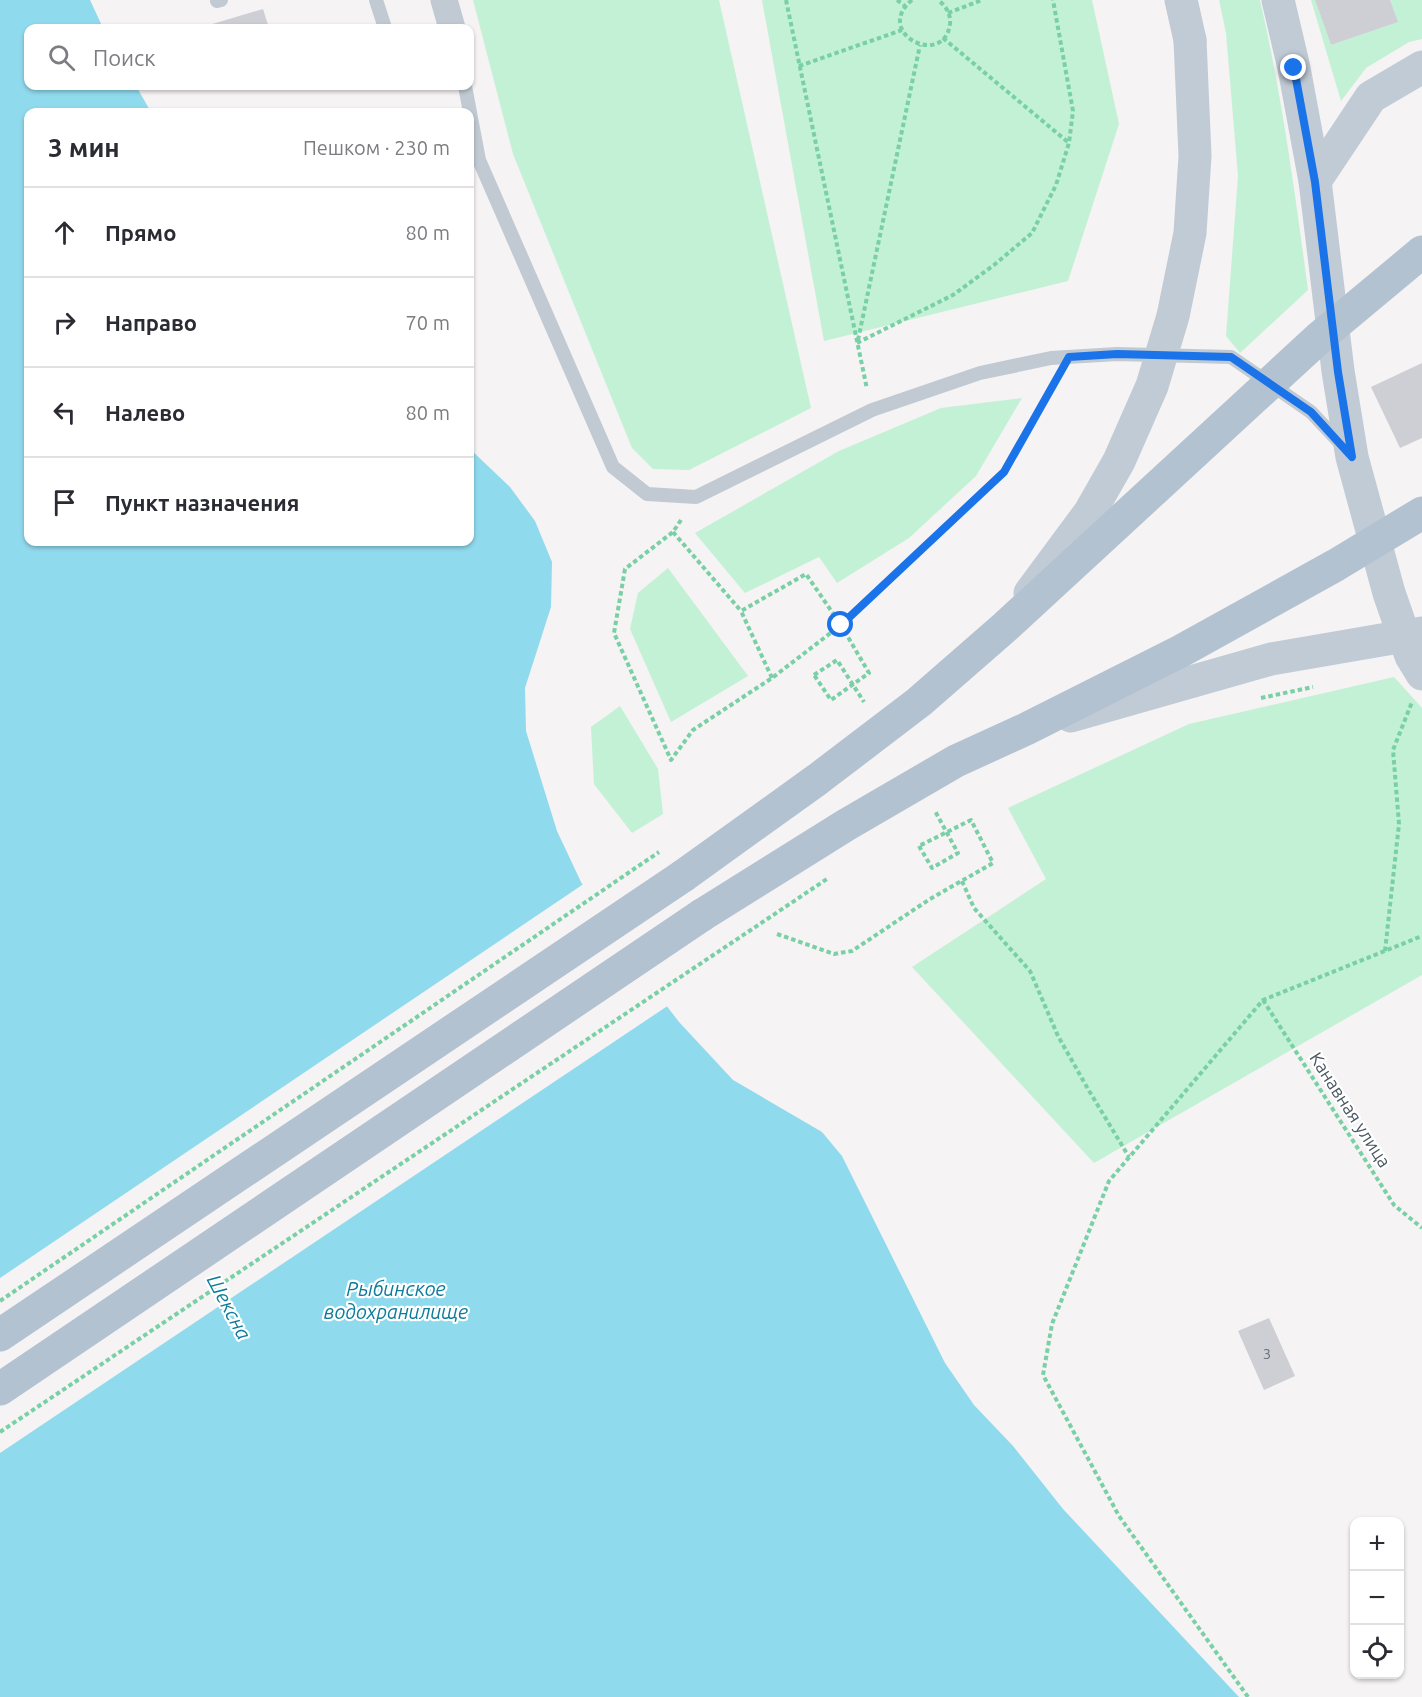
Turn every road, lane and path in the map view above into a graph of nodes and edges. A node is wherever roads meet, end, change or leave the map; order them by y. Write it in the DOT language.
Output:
graph roads {
  1 [pos="376,0"];
  2 [pos="444,0"];
  3 [pos="786,0"];
  4 [pos="897,0"];
  5 [pos="912,0"];
  6 [pos="938,0"];
  7 [pos="982,0"];
  8 [pos="1053,0"];
  9 [pos="1181,0"];
  10 [pos="1278,0"];
  11 [pos="905,6"];
  12 [pos="948,13"];
  13 [pos="384,24"];
  14 [pos="451,24"];
  15 [pos="902,30"];
  16 [pos="943,38"];
  17 [pos="920,45"];
  18 [pos="799,66"];
  19 [pos="1422,67"];
  20 [pos="466,90"];
  21 [pos="469,108"];
  22 [pos="474,134"];
  23 [pos="1069,143"];
  24 [pos="1315,182"];
  25 [pos="1422,252"];
  26 [pos="857,343"];
  27 [pos="1069,357"];
  28 [pos="872,410"];
  29 [pos="1352,457"];
  30 [pos="696,497"];
  31 [pos="1422,513"];
  32 [pos="674,532"];
  33 [pos="741,610"];
  34 [pos="841,625"];
  35 [pos="1005,627"];
  36 [pos="1422,633"];
  37 [pos="772,678"];
  38 [pos="1318,686"];
  39 [pos="1417,688"];
  40 [pos="1260,698"];
  41 [pos="867,706"];
  42 [pos="1026,729"];
  43 [pos="926,816"];
  44 [pos="666,847"];
  45 [pos="830,876"];
  46 [pos="962,881"];
  47 [pos="777,934"];
  48 [pos="1422,936"];
  49 [pos="1386,951"];
  50 [pos="1263,1000"];
  51 [pos="1130,1157"];
  52 [pos="1422,1228"];
  53 [pos="0,1301"];
  54 [pos="0,1335"];
  55 [pos="0,1389"];
  56 [pos="0,1432"];
  57 [pos="1248,1697"];
  1 -- 13 [label="lane"];
  2 -- 14 [label="street"];
  3 -- 18 [label="path"];
  4 -- 11 [label="path"];
  5 -- 11 [label="path"];
  6 -- 12 [label="path"];
  7 -- 12 [label="path"];
  8 -- 23 [label="path"];
  9 -- 35 [label="main road, bridge"];
  10 -- 24 [label="main road"];
  11 -- 15 [label="path"];
  12 -- 16 [label="path"];
  15 -- 17 [label="path"];
  15 -- 18 [label="path"];
  16 -- 17 [label="path"];
  16 -- 23 [label="path"];
  17 -- 26 [label="path"];
  18 -- 26 [label="path"];
  19 -- 24 [label="main road"];
  20 -- 21 [label="lane"];
  22 -- 30 [label="lane"];
  23 -- 26 [label="path"];
  24 -- 29 [label="main road"];
  25 -- 35 [label="main road, bridge"];
  26 -- 28 [label="path"];
  27 -- 28 [label="lane"];
  27 -- 29 [label="lane"];
  27 -- 34 [label="path"];
  28 -- 30 [label="lane"];
  29 -- 39 [label="main road"];
  30 -- 32 [label="path"];
  31 -- 42 [label="main road, bridge"];
  32 -- 33 [label="path"];
  32 -- 37 [label="path"];
  33 -- 34 [label="path"];
  33 -- 37 [label="path"];
  34 -- 37 [label="path"];
  34 -- 41 [label="path, bridge"];
  35 -- 54 [label="main road, bridge"];
  36 -- 42 [label="main road, bridge"];
  38 -- 40 [label="path, bridge"];
  39 -- 49 [label="path"];
  42 -- 55 [label="main road, bridge"];
  43 -- 46 [label="path, bridge"];
  44 -- 53 [label="path, bridge"];
  45 -- 56 [label="path, bridge"];
  46 -- 47 [label="path"];
  46 -- 51 [label="path"];
  48 -- 49 [label="path"];
  49 -- 50 [label="path"];
  50 -- 51 [label="path"];
  50 -- 52 [label="path, Канавная улица"];
  51 -- 57 [label="path"];
}
